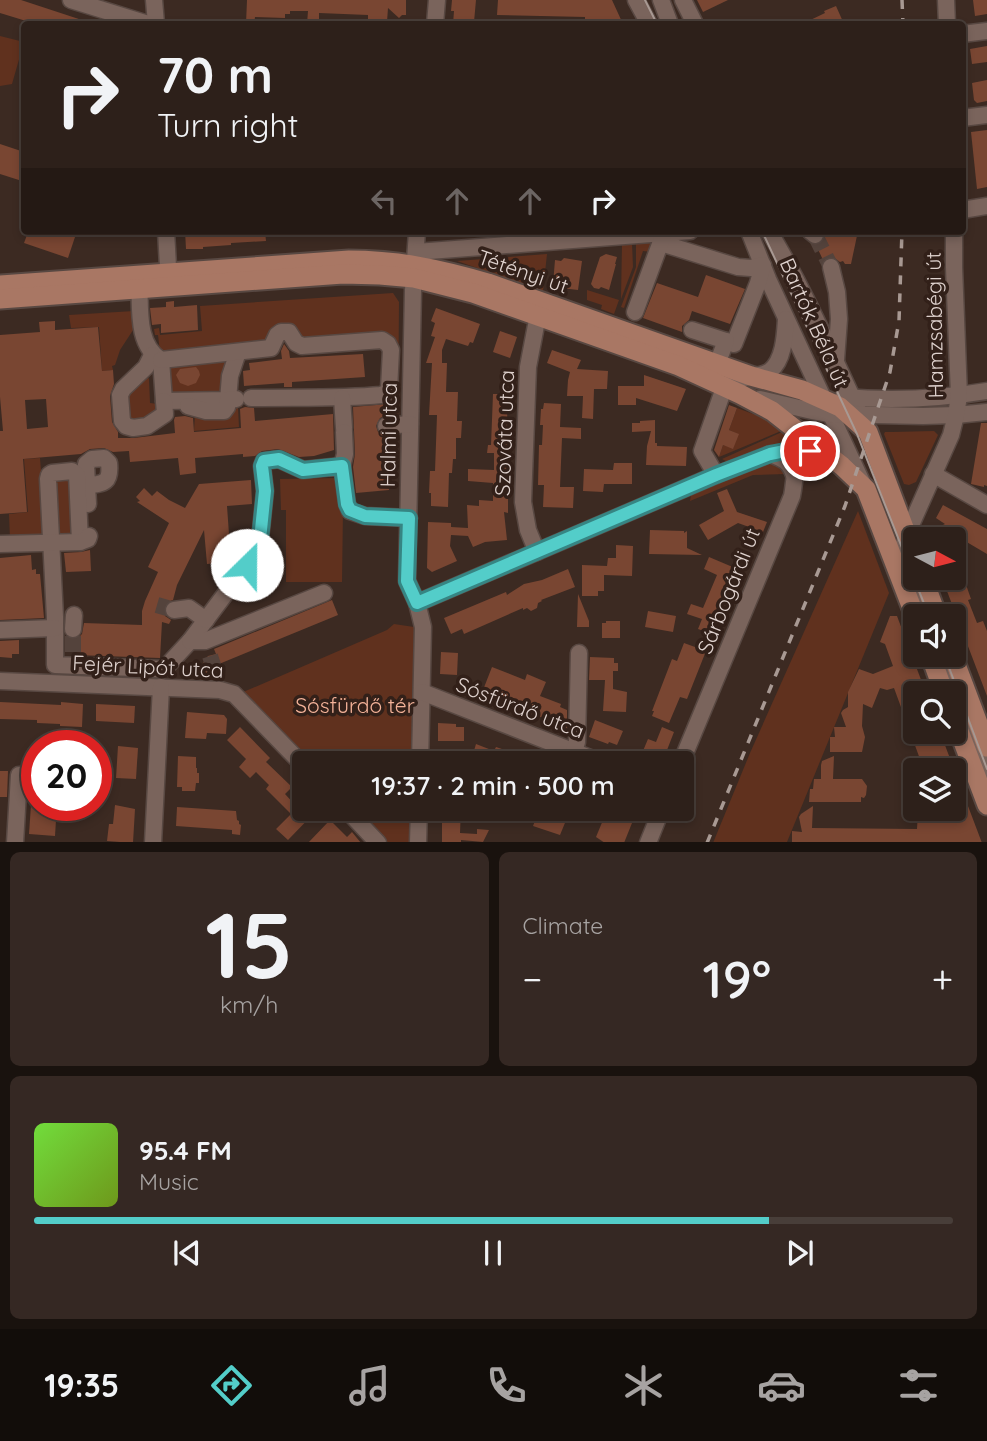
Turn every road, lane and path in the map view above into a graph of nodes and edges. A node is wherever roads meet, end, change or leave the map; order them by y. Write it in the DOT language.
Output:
graph roads {
  1 [pos="71,0"];
  2 [pos="154,0"];
  3 [pos="437,0"];
  4 [pos="636,0"];
  5 [pos="661,0"];
  6 [pos="683,0"];
  7 [pos="946,0"];
  8 [pos="138,21"];
  9 [pos="156,21"];
  10 [pos="435,21"];
  11 [pos="647,21"];
  12 [pos="669,21"];
  13 [pos="694,21"];
  14 [pos="947,21"];
  15 [pos="987,31"];
  16 [pos="966,34"];
  17 [pos="987,115"];
  18 [pos="966,118"];
  19 [pos="987,206"];
  20 [pos="966,209"];
  21 [pos="166,235"];
  22 [pos="417,235"];
  23 [pos="751,235"];
  24 [pos="771,235"];
  25 [pos="954,235"];
  26 [pos="662,238"];
  27 [pos="415,265"];
  28 [pos="763,265"];
  29 [pos="831,267"];
  30 [pos="169,280"];
  31 [pos="139,282"];
  32 [pos="0,285"];
  33 [pos="0,299"];
  34 [pos="635,312"];
  35 [pos="538,315"];
  36 [pos="786,318"];
  37 [pos="692,330"];
  38 [pos="726,341"];
  39 [pos="238,352"];
  40 [pos="157,357"];
  41 [pos="836,363"];
  42 [pos="717,364"];
  43 [pos="751,376"];
  44 [pos="732,391"];
  45 [pos="987,391"];
  46 [pos="959,396"];
  47 [pos="342,398"];
  48 [pos="228,400"];
  49 [pos="172,401"];
  50 [pos="835,402"];
  51 [pos="987,412"];
  52 [pos="956,415"];
  53 [pos="410,424"];
  54 [pos="386,426"];
  55 [pos="817,452"];
  56 [pos="770,454"];
  57 [pos="342,466"];
  58 [pos="933,474"];
  59 [pos="716,475"];
  60 [pos="794,475"];
  61 [pos="87,485"];
  62 [pos="866,489"];
  63 [pos="987,505"];
  64 [pos="409,518"];
  65 [pos="903,527"];
  66 [pos="910,527"];
  67 [pos="80,542"];
  68 [pos="0,544"];
  69 [pos="51,544"];
  70 [pos="903,546"];
  71 [pos="537,552"];
  72 [pos="902,580"];
  73 [pos="324,593"];
  74 [pos="417,603"];
  75 [pos="918,604"];
  76 [pos="174,610"];
  77 [pos="206,620"];
  78 [pos="55,628"];
  79 [pos="0,630"];
  80 [pos="202,646"];
  81 [pos="579,653"];
  82 [pos="946,667"];
  83 [pos="957,667"];
  84 [pos="0,681"];
  85 [pos="161,687"];
  86 [pos="422,692"];
  87 [pos="964,744"];
  88 [pos="987,747"];
  89 [pos="420,751"];
  90 [pos="574,751"];
  91 [pos="686,751"];
  92 [pos="292,754"];
  93 [pos="21,775"];
  94 [pos="987,776"];
  95 [pos="987,805"];
  96 [pos="0,817"];
  97 [pos="358,821"];
  98 [pos="419,821"];
  99 [pos="657,821"];
  100 [pos="15,834"];
  101 [pos="153,842"];
  102 [pos="378,842"];
  103 [pos="418,842"];
  104 [pos="648,842"];
  1 -- 8 [label="street"];
  2 -- 9 [label="street"];
  3 -- 10 [label="street"];
  4 -- 11 [label="street"];
  5 -- 12 [label="street"];
  6 -- 13 [label="street"];
  7 -- 14 [label="street"];
  15 -- 16 [label="street"];
  17 -- 18 [label="street"];
  19 -- 20 [label="street"];
  21 -- 30 [label="street"];
  22 -- 27 [label="street, Halmi utca"];
  23 -- 28 [label="street, Bartók Béla út"];
  24 -- 41 [label="street, Bartók Béla út"];
  25 -- 46 [label="street, Hamzsabégi út"];
  26 -- 27 [label="street"];
  26 -- 28 [label="street"];
  26 -- 34 [label="street"];
  27 -- 30 [label="main road, Tétényi út"];
  27 -- 35 [label="main road, Tétényi út"];
  27 -- 42 [label="main road, Tétényi út"];
  27 -- 53 [label="street, Halmi utca"];
  28 -- 36 [label="street, Bartók Béla út"];
  28 -- 38 [label="street"];
  29 -- 41 [label="street"];
  30 -- 31 [label="main road, Tétényi út"];
  31 -- 32 [label="main road, Tétényi út"];
  31 -- 33 [label="main road, Tétényi út"];
  31 -- 40 [label="street"];
  35 -- 44 [label="main road, Tétényi út"];
  35 -- 71 [label="street, Szováta utca"];
  36 -- 43 [label="street"];
  36 -- 50 [label="street, Bartók Béla út"];
  37 -- 38 [label="street"];
  38 -- 42 [label="street"];
  39 -- 40 [label="street"];
  39 -- 47 [label="street"];
  39 -- 48 [label="street"];
  40 -- 49 [label="street"];
  40 -- 49 [label="street"];
  41 -- 50 [label="street, Bartók Béla út"];
  42 -- 43 [label="main road, Tétényi út"];
  43 -- 44 [label="street"];
  43 -- 50 [label="main road, Tétényi út"];
  44 -- 50 [label="street, Tétényi út"];
  44 -- 55 [label="main road, Tétényi út"];
  44 -- 59 [label="street"];
  45 -- 46 [label="street"];
  46 -- 50 [label="street"];
  46 -- 52 [label="street, Hamzsabégi út"];
  47 -- 48 [label="street"];
  47 -- 57 [label="street"];
  48 -- 49 [label="street"];
  50 -- 52 [label="street"];
  50 -- 62 [label="street, Bartók Béla út"];
  50 -- 65 [label="main road, Bartók Béla út"];
  51 -- 52 [label="street"];
  52 -- 58 [label="street, Hamzsabégi út"];
  53 -- 54 [label="street"];
  53 -- 64 [label="street, Halmi utca"];
  55 -- 56 [label="street"];
  55 -- 60 [label="street, Sárbogárdi út"];
  55 -- 62 [label="main road, Tétényi út"];
  56 -- 59 [label="street"];
  56 -- 60 [label="street"];
  57 -- 64 [label="street"];
  57 -- 77 [label="street"];
  58 -- 63 [label="street"];
  58 -- 66 [label="street, Hamzsabégi út"];
  59 -- 71 [label="street"];
  60 -- 91 [label="street, Sárbogárdi út"];
  61 -- 67 [label="street"];
  62 -- 72 [label="main road, Bartók Béla út"];
  64 -- 74 [label="street, Halmi utca"];
  67 -- 69 [label="street"];
  67 -- 69 [label="street"];
  68 -- 69 [label="street"];
  69 -- 78 [label="street"];
  70 -- 72 [label="street, Hamzsabégi út"];
  71 -- 74 [label="street"];
  72 -- 75 [label="main road, Bartók Béla út"];
  73 -- 80 [label="street"];
  74 -- 86 [label="street, Halmi utca"];
  76 -- 77 [label="street"];
  77 -- 80 [label="street"];
  78 -- 79 [label="street"];
  78 -- 80 [label="street"];
  81 -- 90 [label="street"];
  82 -- 94 [label="street"];
  83 -- 88 [label="main road"];
  84 -- 85 [label="street, Fejér Lipót utca"];
  85 -- 92 [label="street, Fejér Lipót utca"];
  85 -- 101 [label="street"];
  86 -- 89 [label="street, Halmi utca"];
  86 -- 90 [label="street, Sósfürdő utca"];
  87 -- 95 [label="main road"];
  93 -- 100 [label="street"];
  96 -- 100 [label="street"];
  97 -- 102 [label="street"];
  98 -- 103 [label="street"];
  99 -- 104 [label="street"];
}
